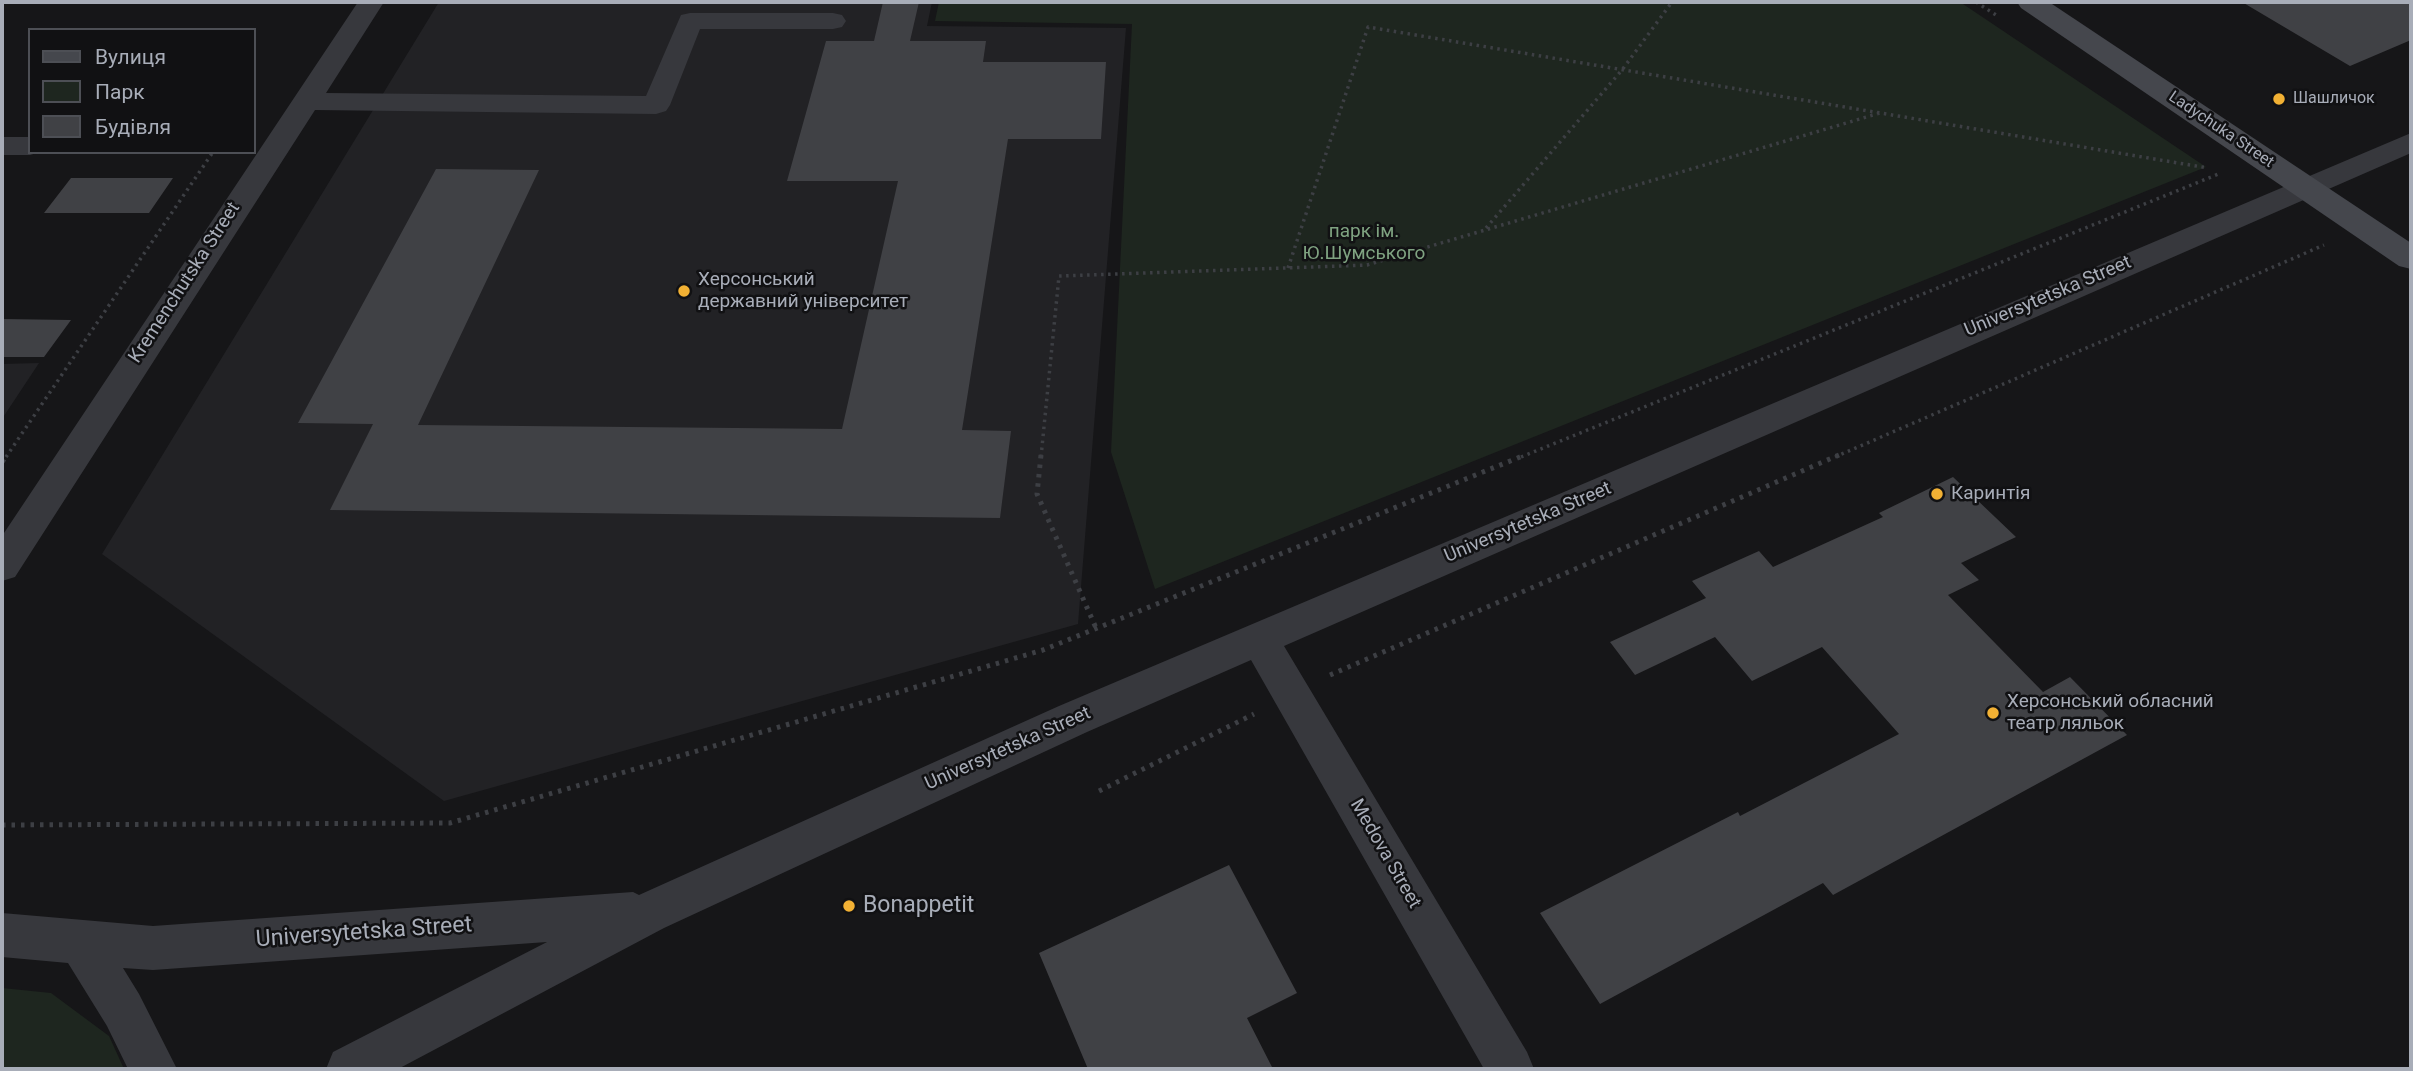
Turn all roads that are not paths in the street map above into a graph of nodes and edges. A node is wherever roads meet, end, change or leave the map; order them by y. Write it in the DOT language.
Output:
graph roads {
  1 [pos="371,2"];
  2 [pos="2031,2"];
  3 [pos="833,21"];
  4 [pos="304,101"];
  5 [pos="2411,142"];
  6 [pos="2,146"];
  7 [pos="28,146"];
  8 [pos="264,146"];
  9 [pos="2304,186"];
  10 [pos="2411,258"];
  11 [pos="2,566"];
  12 [pos="1259,639"];
  13 [pos="648,913"];
  14 [pos="2,935"];
  15 [pos="80,941"];
  16 [pos="153,1069"];
  17 [pos="350,1069"];
  18 [pos="1510,1069"];
  1 -- 4 [label="street, Kremenchutska Street"];
  2 -- 9 [label="street, Ladychuka Street"];
  3 -- 4 [label="street"];
  4 -- 8 [label="street, Kremenchutska Street"];
  5 -- 9 [label="street, Universytetska Street"];
  6 -- 7 [label="street"];
  8 -- 11 [label="street, Kremenchutska Street"];
  9 -- 10 [label="street, Ladychuka Street"];
  9 -- 12 [label="street, Universytetska Street"];
  12 -- 13 [label="street, Universytetska Street"];
  12 -- 18 [label="street, Medova Street"];
  13 -- 15 [label="street, Universytetska Street"];
  13 -- 17 [label="street, Universytetska Street"];
  14 -- 15 [label="street, Universytetska Street"];
  15 -- 16 [label="street"];
}
